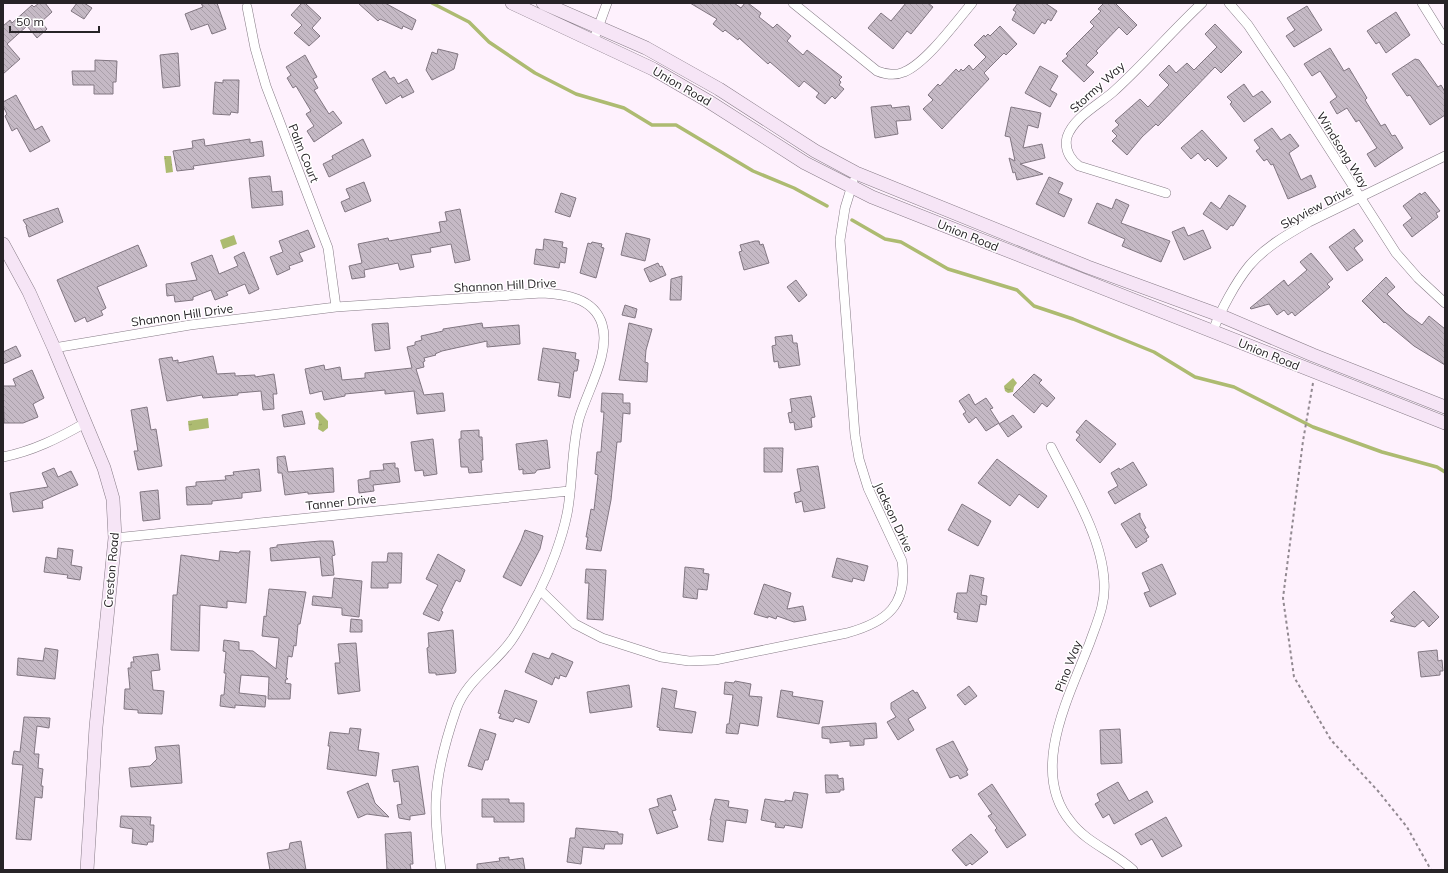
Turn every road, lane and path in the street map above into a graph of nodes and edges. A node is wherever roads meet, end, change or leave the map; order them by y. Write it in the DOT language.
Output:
graph roads {
  1 [pos="512,3"];
  2 [pos="543,3"];
  3 [pos="608,3"];
  4 [pos="793,3"];
  5 [pos="972,3"];
  6 [pos="1202,3"];
  7 [pos="1229,3"];
  8 [pos="1422,3"];
  9 [pos="247,7"];
  10 [pos="599,26"];
  11 [pos="594,39"];
  12 [pos="1445,40"];
  13 [pos="1445,156"];
  14 [pos="856,173"];
  15 [pos="851,187"];
  16 [pos="1166,193"];
  17 [pos="1359,197"];
  18 [pos="3,244"];
  19 [pos="1445,303"];
  20 [pos="336,307"];
  21 [pos="1219,315"];
  22 [pos="1213,331"];
  23 [pos="54,348"];
  24 [pos="1315,372"];
  25 [pos="1445,407"];
  26 [pos="85,423"];
  27 [pos="1445,424"];
  28 [pos="1052,447"];
  29 [pos="3,457"];
  30 [pos="569,490"];
  31 [pos="115,538"];
  32 [pos="540,590"];
  33 [pos="90,869"];
  34 [pos="441,870"];
  35 [pos="1133,870"];
  36 [pos="1431,870"];
  1 -- 11 [label="main road, Union Road"];
  2 -- 10 [label="main road, Union Road"];
  3 -- 10 [label="street"];
  4 -- 5 [label="street"];
  6 -- 16 [label="street, Stormy Way"];
  7 -- 17 [label="street, Windsong Way"];
  8 -- 12 [label="street"];
  9 -- 20 [label="street, Palm Court"];
  10 -- 11 [label="street"];
  10 -- 14 [label="main road, Union Road"];
  11 -- 15 [label="main road, Union Road"];
  13 -- 17 [label="street, Skyview Drive"];
  14 -- 15 [label="street, Jackson Drive"];
  14 -- 21 [label="main road, Union Road"];
  15 -- 22 [label="main road, Union Road"];
  15 -- 32 [label="street, Jackson Drive"];
  17 -- 19 [label="street, Windsong Way"];
  17 -- 21 [label="street, Skyview Drive"];
  18 -- 23 [label="main road, Creston Road"];
  20 -- 23 [label="street, Shannon Hill Drive"];
  20 -- 30 [label="street, Shannon Hill Drive"];
  21 -- 22 [label="street, Skyview Drive"];
  21 -- 25 [label="main road, Union Road"];
  22 -- 24 [label="main road, Union Road"];
  23 -- 26 [label="main road, Creston Road"];
  24 -- 27 [label="main road, Union Road"];
  24 -- 36 [label="path"];
  26 -- 29 [label="street"];
  26 -- 31 [label="main road, Creston Road"];
  28 -- 35 [label="street, Pino Way"];
  30 -- 31 [label="street, Tanner Drive"];
  30 -- 32 [label="street, Shannon Hill Drive"];
  31 -- 33 [label="main road, Creston Road"];
  32 -- 34 [label="street, Shannon Hill Drive"];
}
